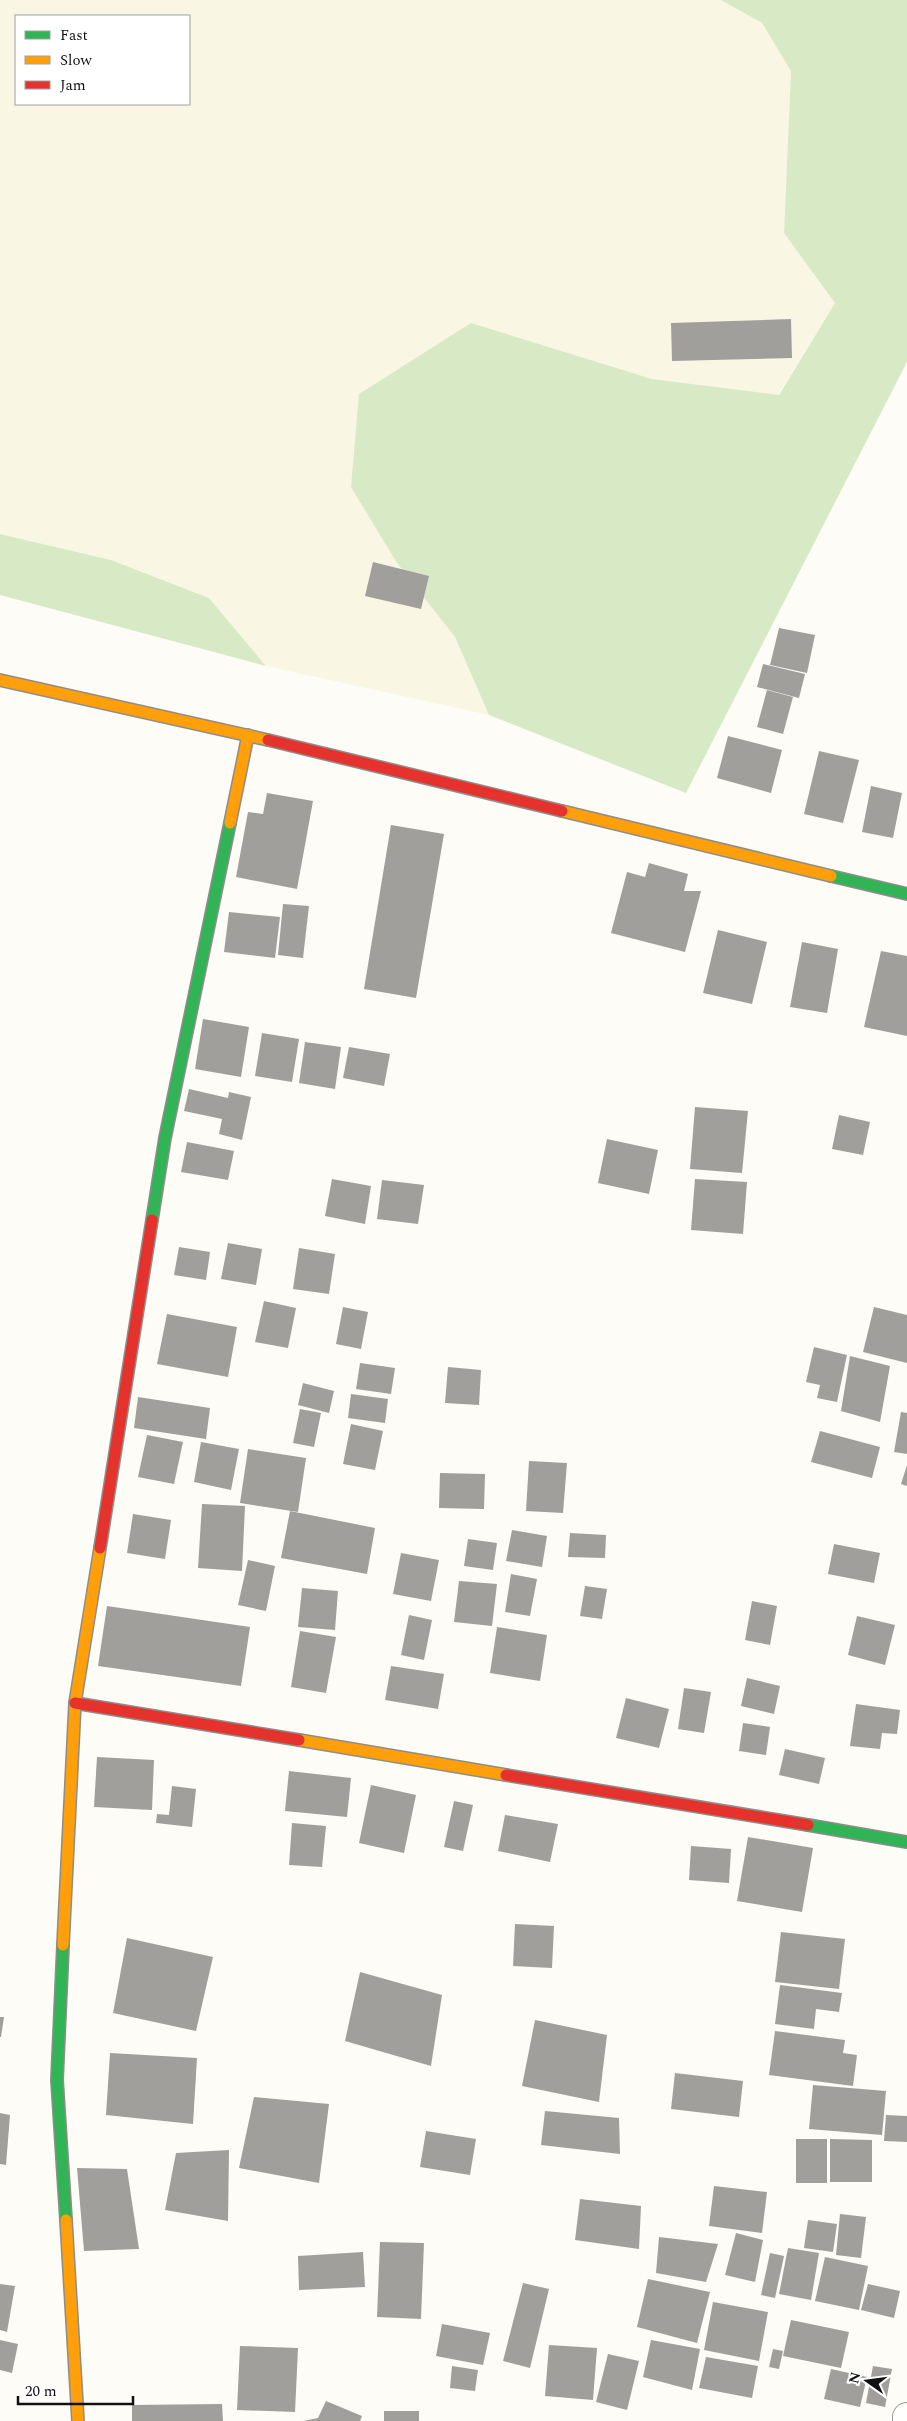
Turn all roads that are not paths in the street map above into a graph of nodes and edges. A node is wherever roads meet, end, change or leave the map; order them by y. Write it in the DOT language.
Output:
graph roads {
  1 [pos="0,680"];
  2 [pos="248,735"];
  3 [pos="907,894"];
  4 [pos="75,1703"];
  5 [pos="907,1842"];
  6 [pos="907,2417"];
  7 [pos="78,2421"];
  8 [pos="906,2421"];
  1 -- 2 [label="street"];
  2 -- 3 [label="street"];
  2 -- 4 [label="street"];
  4 -- 5 [label="street"];
  4 -- 7 [label="street"];
  6 -- 8 [label="street"];
}
